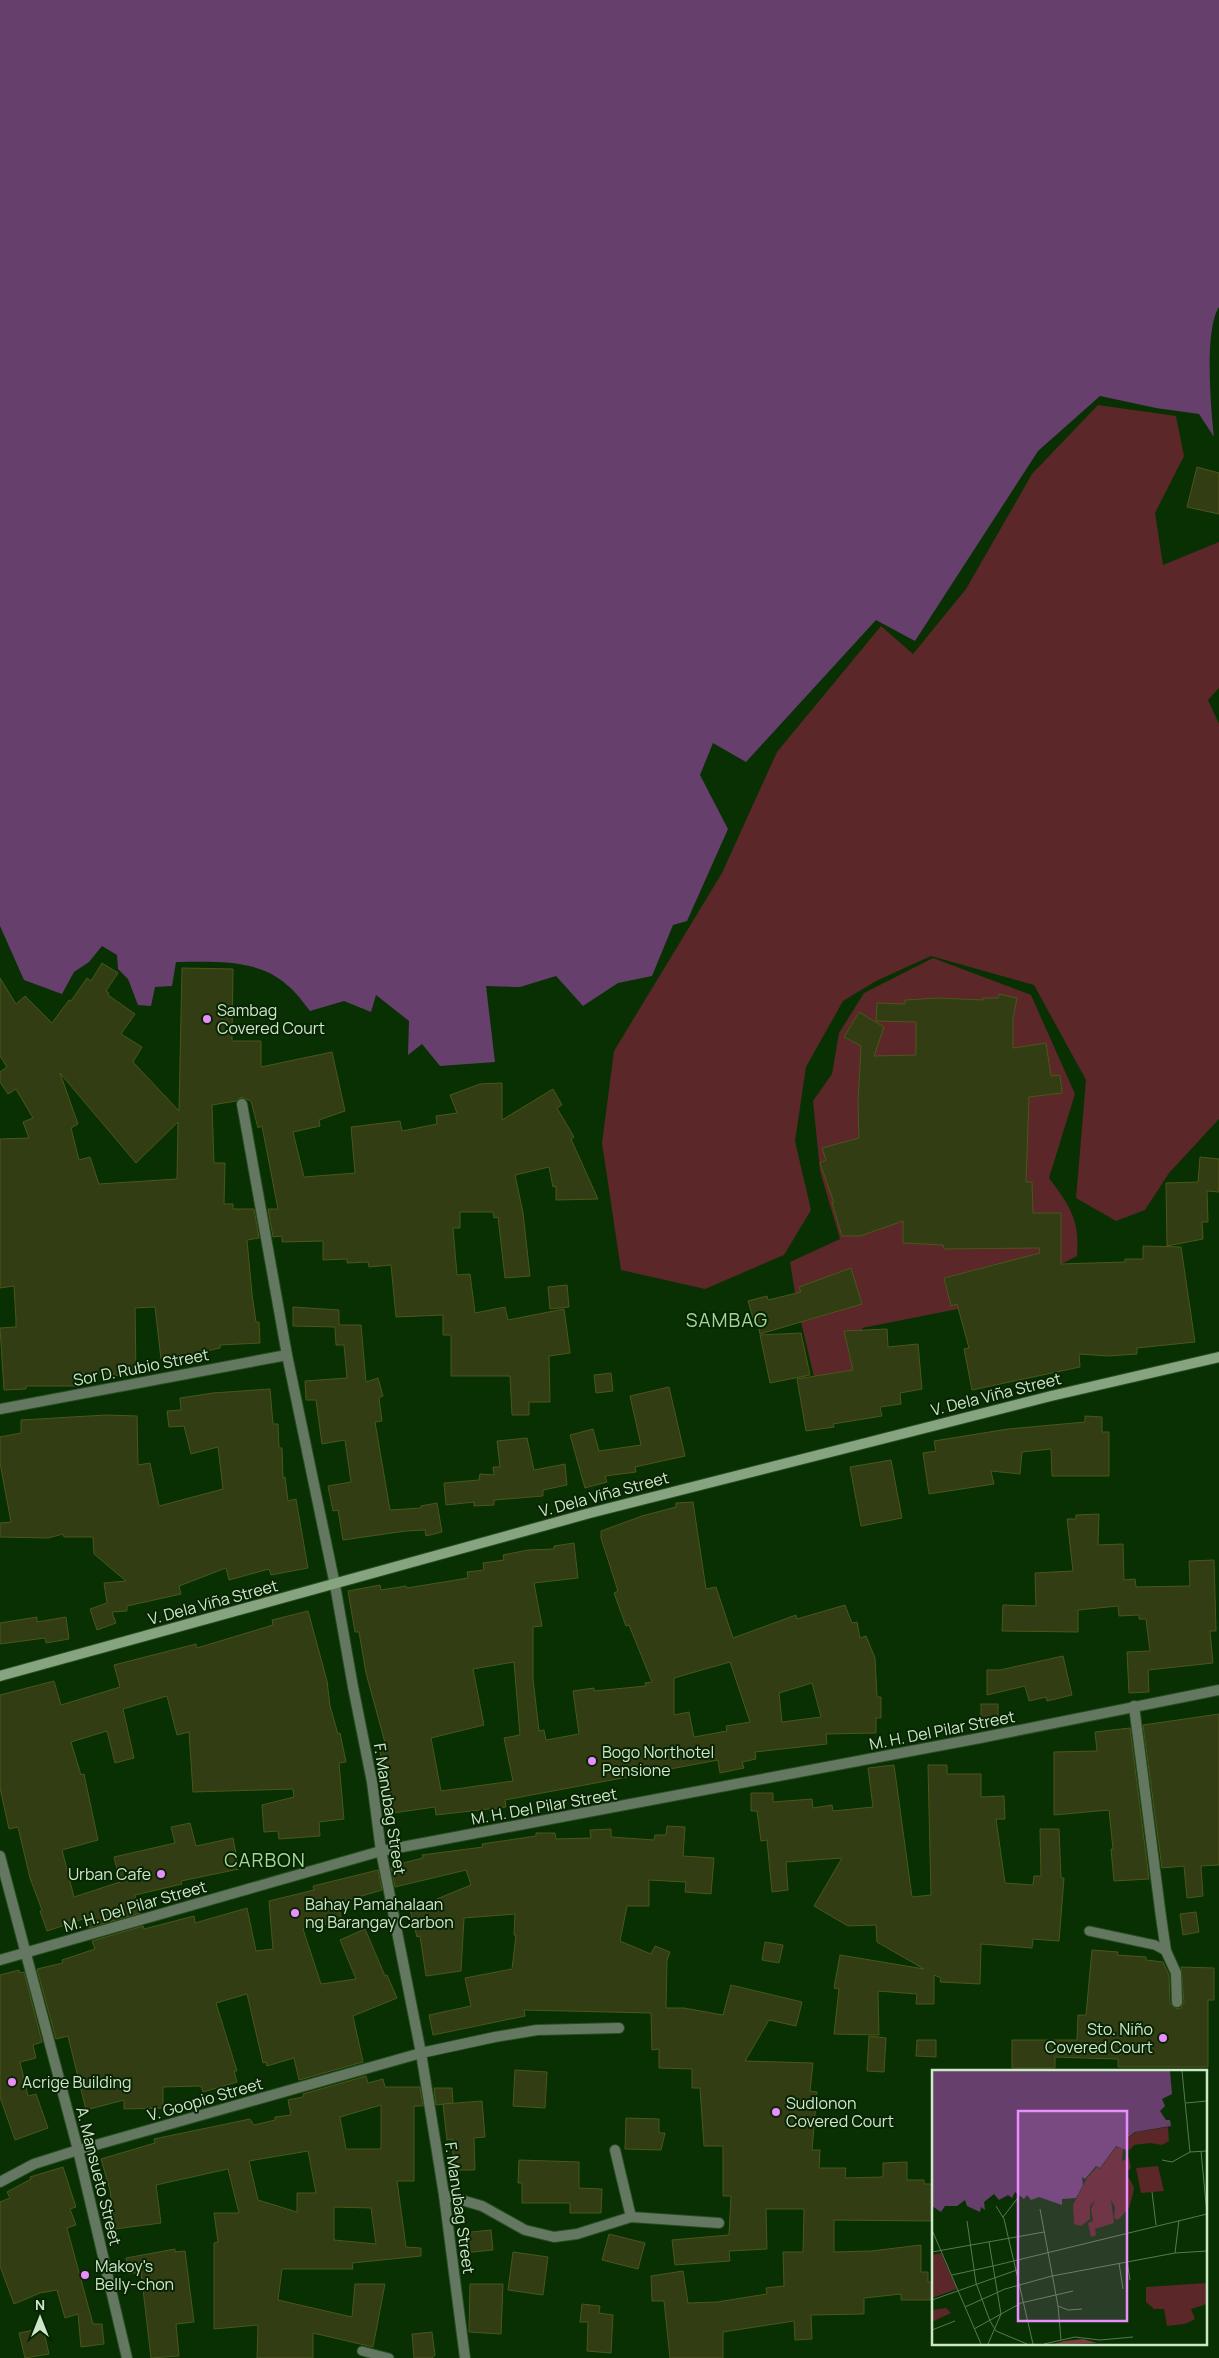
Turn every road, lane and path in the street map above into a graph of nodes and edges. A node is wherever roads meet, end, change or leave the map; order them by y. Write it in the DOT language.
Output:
graph roads {
  1 [pos="242,1104"];
  2 [pos="288,1355"];
  3 [pos="1219,1357"];
  4 [pos="0,1409"];
  5 [pos="335,1585"];
  6 [pos="0,1676"];
  7 [pos="1219,1690"];
  8 [pos="1134,1706"];
  9 [pos="381,1851"];
  10 [pos="0,1856"];
  11 [pos="1089,1931"];
  12 [pos="1166,1951"];
  13 [pos="27,1953"];
  14 [pos="0,1960"];
  15 [pos="1177,2002"];
  16 [pos="619,2028"];
  17 [pos="421,2053"];
  18 [pos="78,2150"];
  19 [pos="615,2150"];
  20 [pos="0,2182"];
  21 [pos="444,2196"];
  22 [pos="631,2217"];
  23 [pos="719,2223"];
  24 [pos="362,2351"];
  25 [pos="126,2358"];
  26 [pos="389,2358"];
  27 [pos="465,2358"];
  1 -- 2 [label="street, F. Manubag Street"];
  2 -- 4 [label="street, Sor D. Rubio Street"];
  2 -- 5 [label="street, F. Manubag Street"];
  3 -- 5 [label="main road, V. Dela Viña Street"];
  5 -- 6 [label="main road, V. Dela Viña Street"];
  5 -- 9 [label="street, F. Manubag Street"];
  7 -- 8 [label="street, M. H. Del Pilar Street"];
  8 -- 9 [label="street, M. H. Del Pilar Street"];
  8 -- 12 [label="street"];
  9 -- 13 [label="street, M. H. Del Pilar Street"];
  9 -- 17 [label="street, F. Manubag Street"];
  10 -- 13 [label="street, A. Mansueto Street"];
  11 -- 12 [label="lane"];
  12 -- 15 [label="street"];
  13 -- 14 [label="street, M. H. Del Pilar Street"];
  13 -- 18 [label="street, A. Mansueto Street"];
  16 -- 17 [label="street, V. Goopio Street"];
  17 -- 18 [label="street, V. Goopio Street"];
  17 -- 21 [label="street, F. Manubag Street"];
  18 -- 20 [label="street, V. Goopio Street"];
  18 -- 25 [label="street, A. Mansueto Street"];
  19 -- 22 [label="street"];
  21 -- 22 [label="street"];
  21 -- 27 [label="street, F. Manubag Street"];
  22 -- 23 [label="street"];
  24 -- 26 [label="lane"];
}
